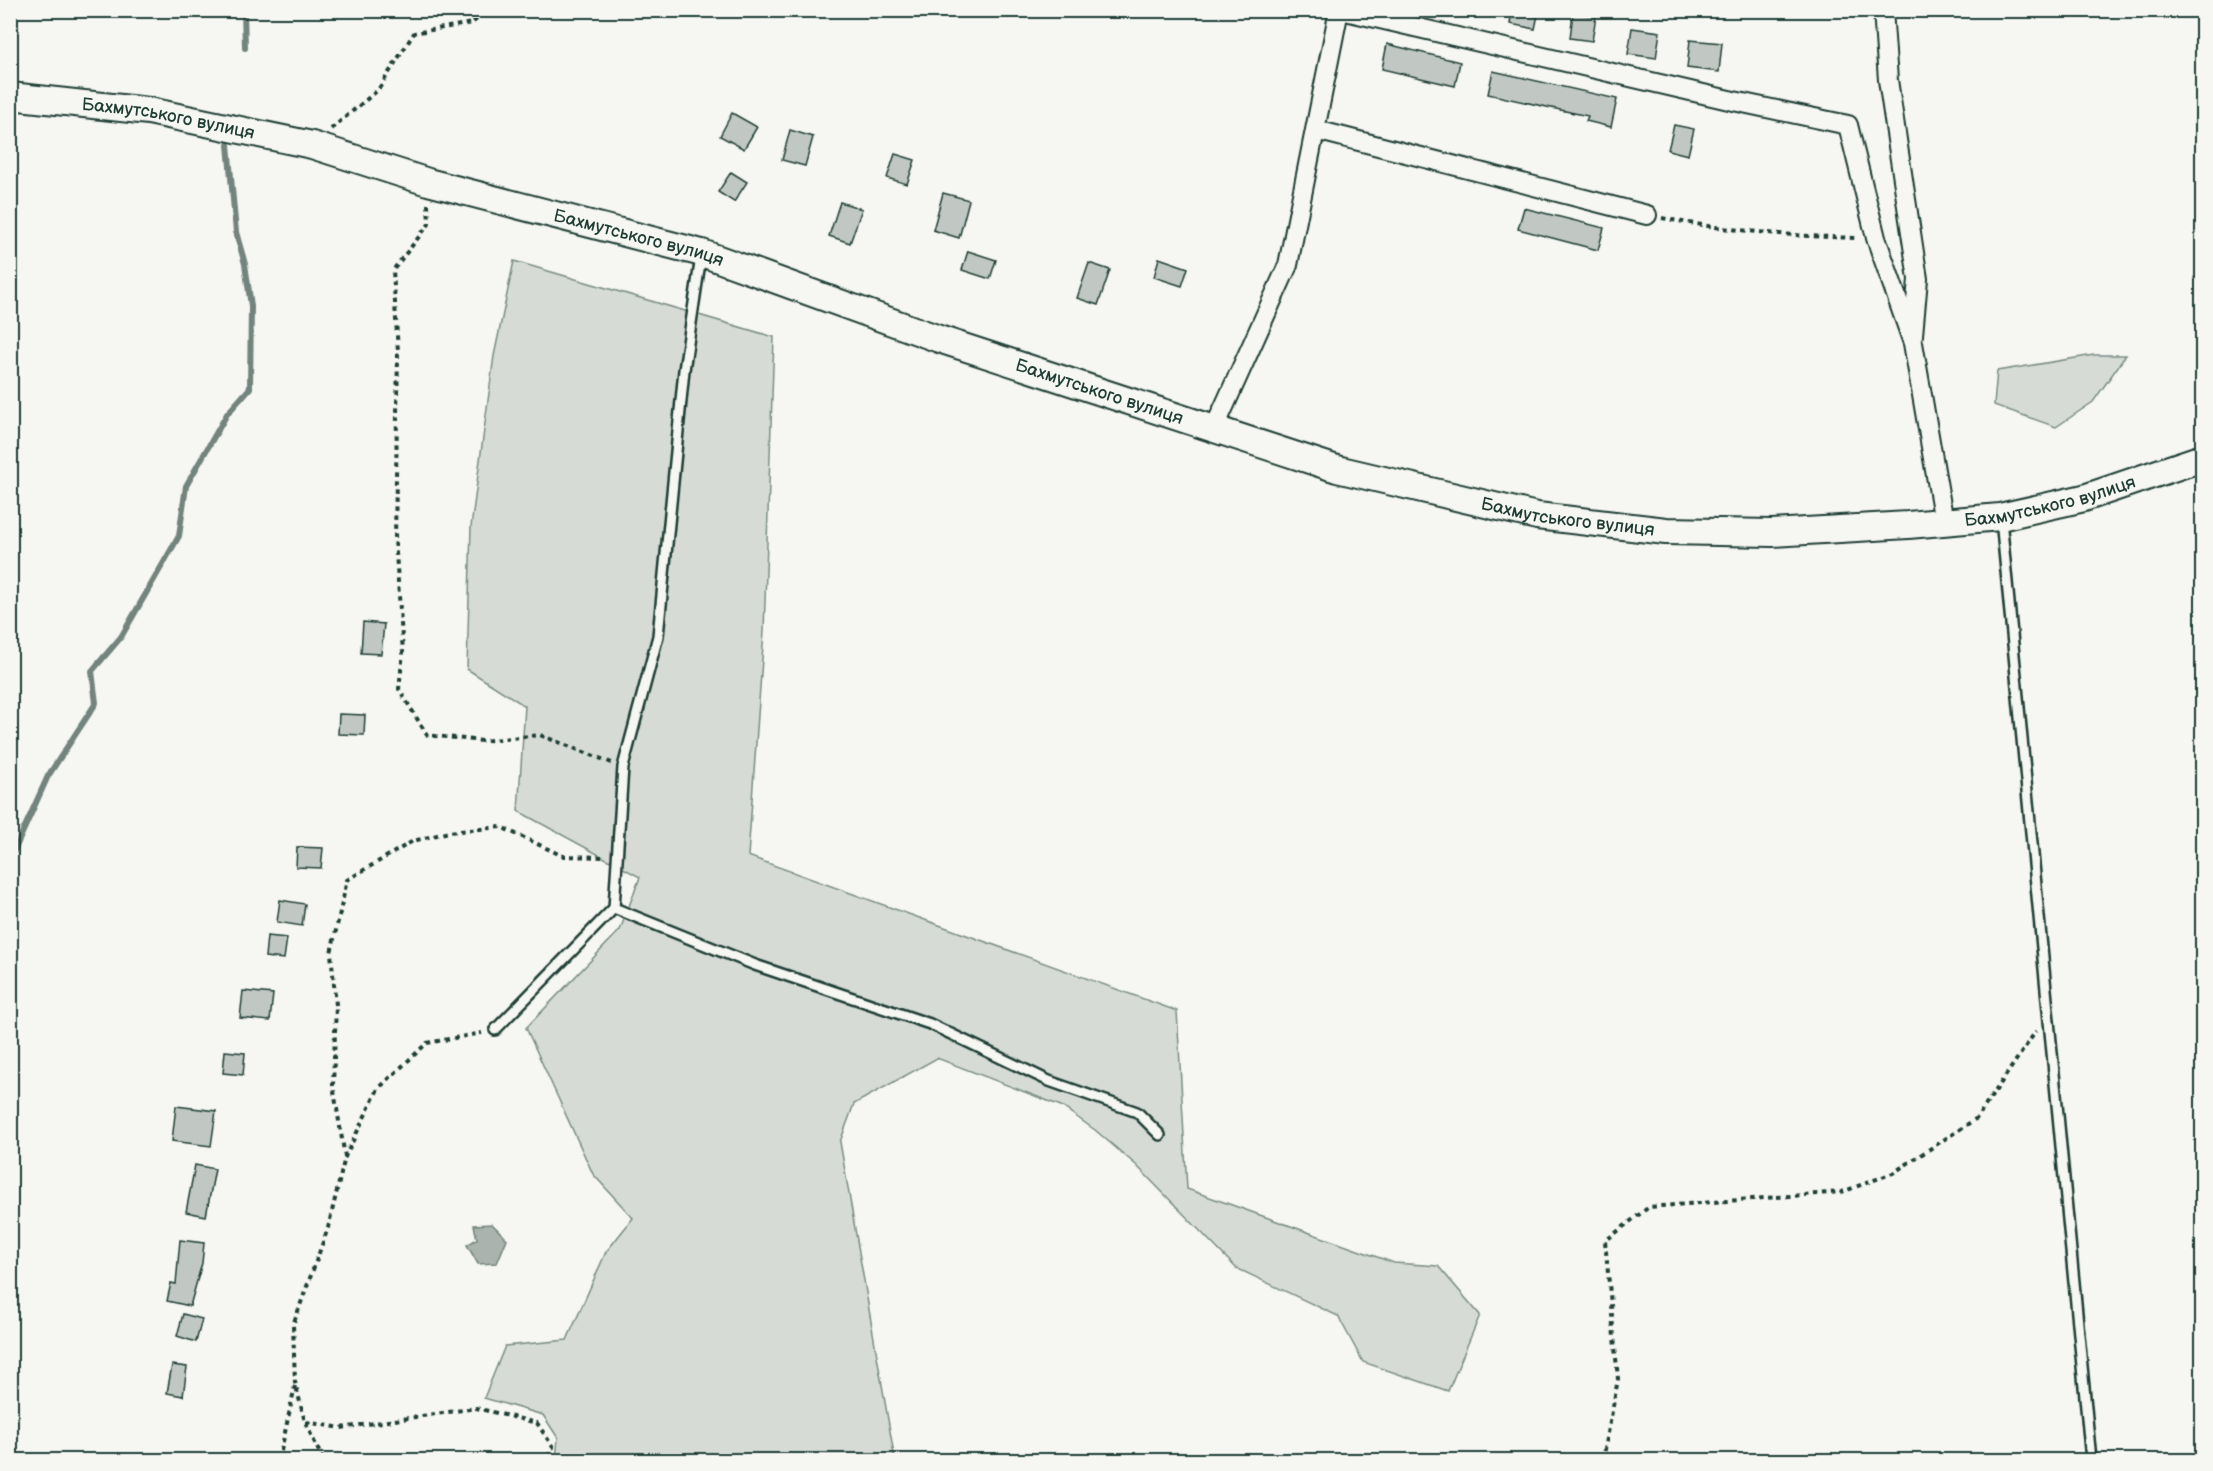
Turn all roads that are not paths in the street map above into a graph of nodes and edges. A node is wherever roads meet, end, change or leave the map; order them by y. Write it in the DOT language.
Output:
graph roads {
  1 [pos="1340,10"];
  2 [pos="1883,10"];
  3 [pos="10,96"];
  4 [pos="1316,130"];
  5 [pos="1647,215"];
  6 [pos="702,254"];
  7 [pos="1912,343"];
  8 [pos="1214,429"];
  9 [pos="2202,458"];
  10 [pos="2000,517"];
  11 [pos="1944,522"];
  12 [pos="614,908"];
  13 [pos="495,1030"];
  14 [pos="1160,1135"];
  15 [pos="2091,1461"];
  1 -- 4 [label="street"];
  1 -- 7 [label="street"];
  2 -- 7 [label="street"];
  3 -- 6 [label="main road, Бахмутського вулиця"];
  4 -- 5 [label="street"];
  4 -- 8 [label="street"];
  6 -- 8 [label="main road, Бахмутського вулиця"];
  6 -- 12 [label="lane"];
  7 -- 11 [label="street"];
  8 -- 11 [label="main road, Бахмутського вулиця"];
  9 -- 10 [label="main road, Бахмутського вулиця"];
  10 -- 11 [label="main road, Бахмутського вулиця"];
  10 -- 15 [label="lane"];
  12 -- 13 [label="lane"];
  12 -- 14 [label="lane"];
}
